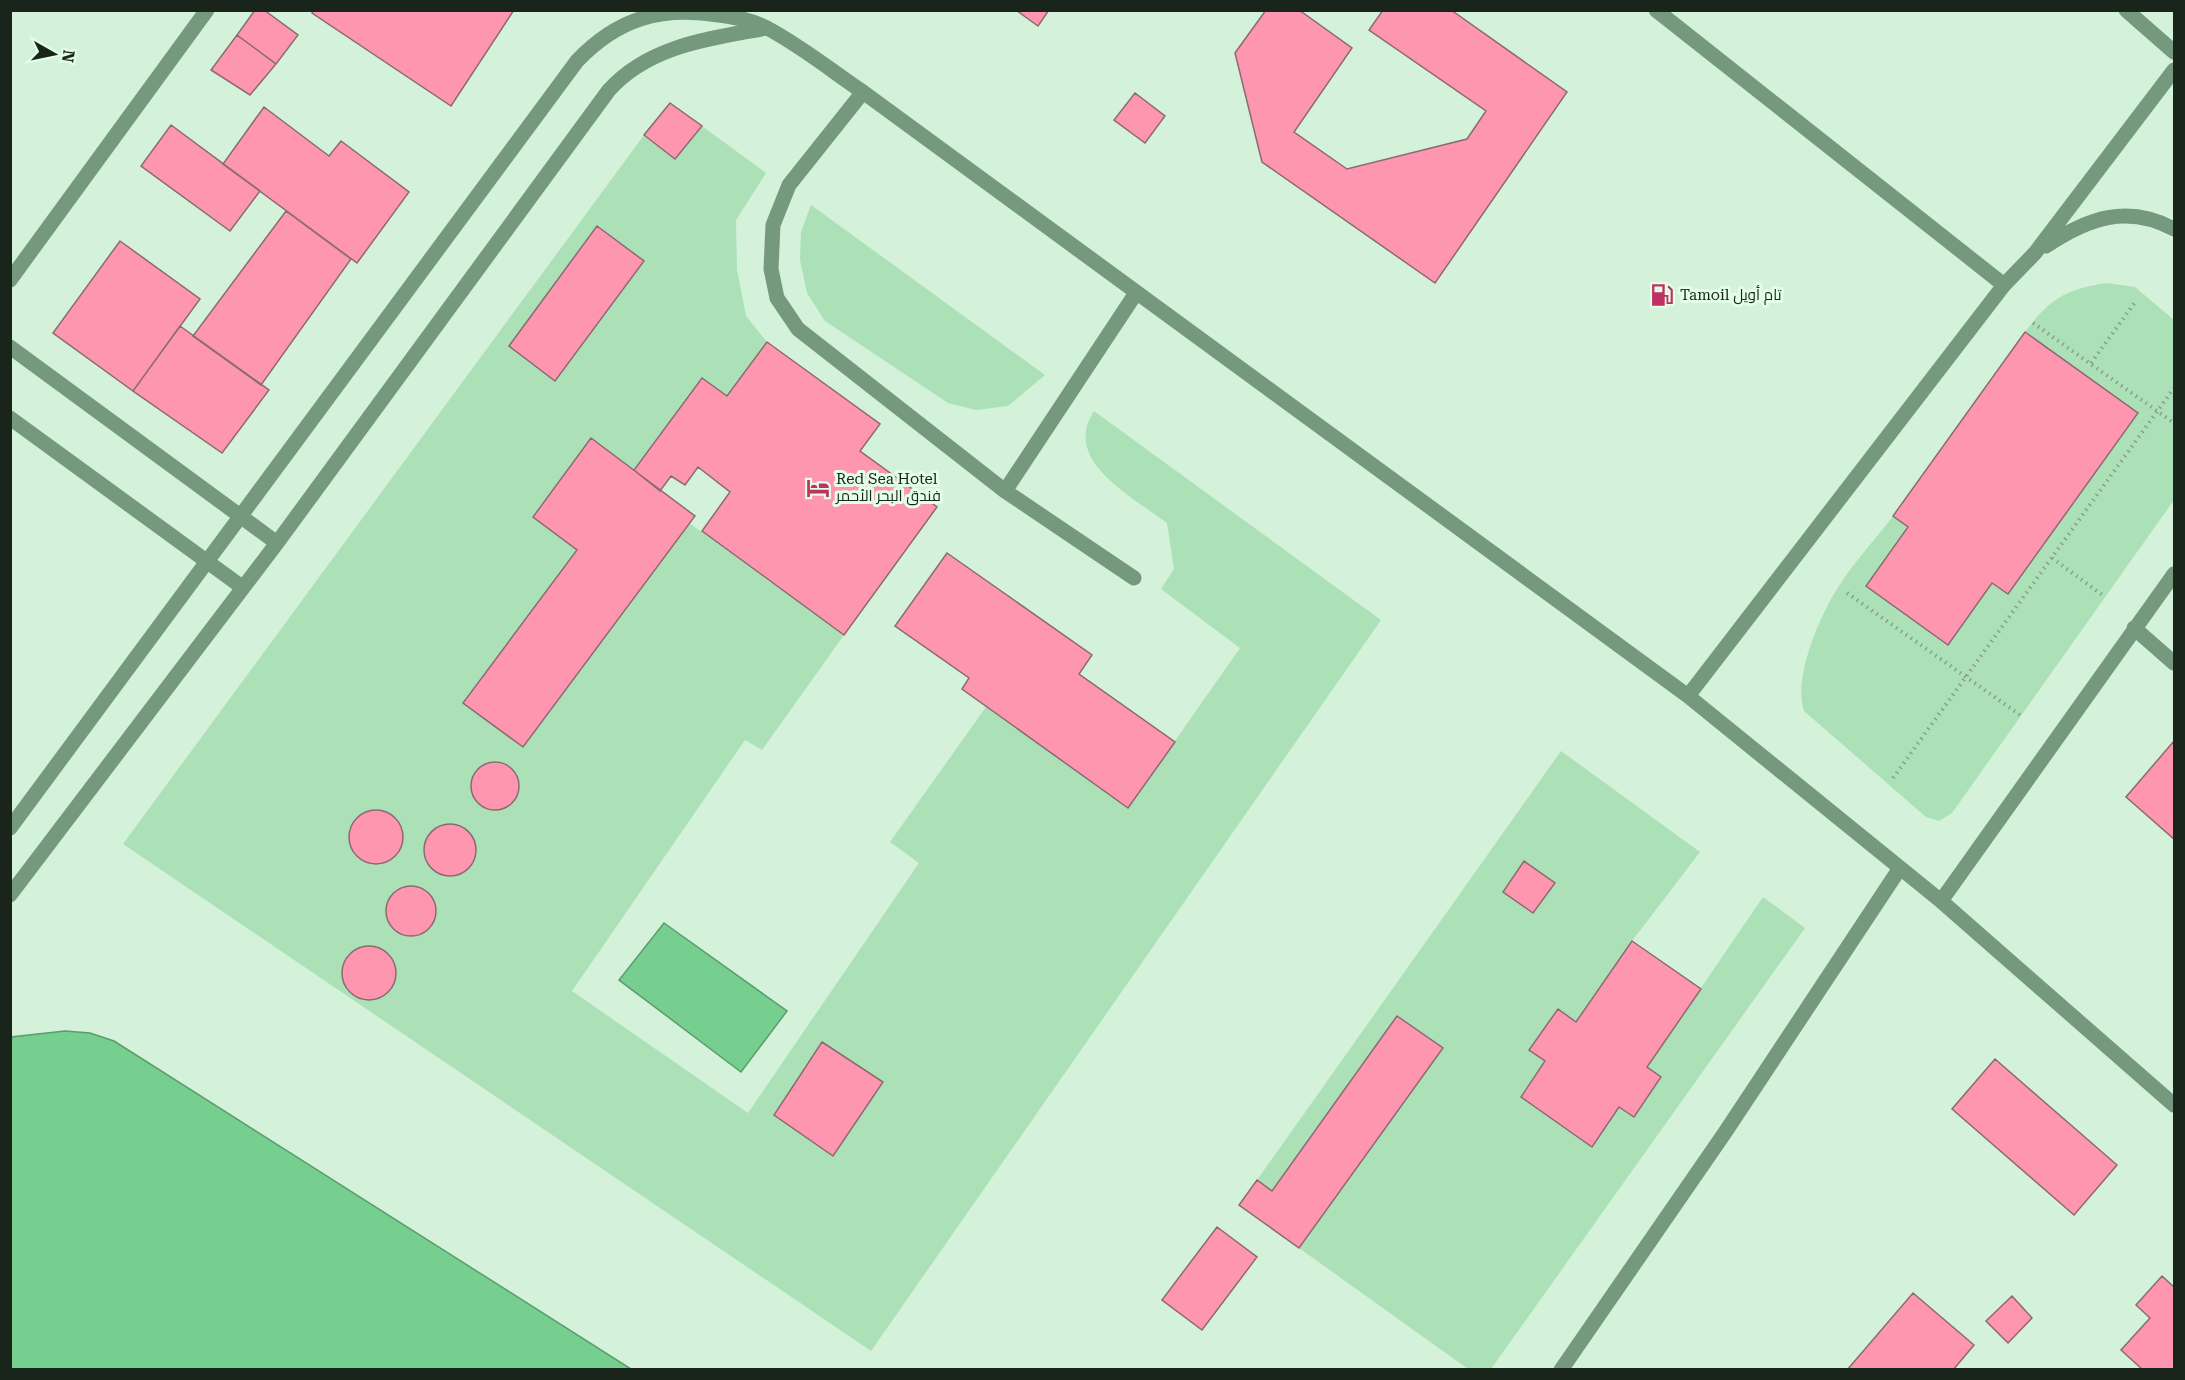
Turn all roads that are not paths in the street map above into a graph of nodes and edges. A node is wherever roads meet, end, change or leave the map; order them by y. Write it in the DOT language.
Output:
graph roads {
  1 [pos="207,10"];
  2 [pos="1656,10"];
  3 [pos="2126,10"];
  4 [pos="657,12"];
  5 [pos="767,28"];
  6 [pos="2175,52"];
  7 [pos="2175,70"];
  8 [pos="863,92"];
  9 [pos="2175,230"];
  10 [pos="2035,254"];
  11 [pos="10,280"];
  12 [pos="2004,285"];
  13 [pos="1136,293"];
  14 [pos="10,347"];
  15 [pos="10,418"];
  16 [pos="1005,491"];
  17 [pos="240,516"];
  18 [pos="277,543"];
  19 [pos="205,561"];
  20 [pos="2175,574"];
  21 [pos="1134,578"];
  22 [pos="242,587"];
  23 [pos="2134,628"];
  24 [pos="2175,663"];
  25 [pos="1688,696"];
  26 [pos="10,828"];
  27 [pos="1900,868"];
  28 [pos="10,895"];
  29 [pos="1941,901"];
  30 [pos="2175,1105"];
  31 [pos="1561,1370"];
  1 -- 11 [label="street"];
  2 -- 12 [label="street"];
  3 -- 6 [label="street"];
  4 -- 5 [label="street"];
  4 -- 17 [label="street"];
  5 -- 8 [label="street"];
  5 -- 18 [label="street"];
  7 -- 10 [label="street"];
  8 -- 13 [label="street"];
  8 -- 16 [label="street"];
  9 -- 10 [label="street"];
  10 -- 12 [label="street"];
  12 -- 25 [label="street"];
  13 -- 16 [label="street"];
  13 -- 25 [label="street"];
  14 -- 17 [label="street"];
  15 -- 19 [label="street"];
  16 -- 21 [label="street"];
  17 -- 18 [label="street"];
  17 -- 19 [label="street"];
  18 -- 22 [label="street"];
  19 -- 22 [label="street"];
  19 -- 26 [label="street"];
  20 -- 23 [label="street"];
  22 -- 28 [label="street"];
  23 -- 24 [label="street"];
  23 -- 29 [label="street"];
  25 -- 27 [label="street"];
  27 -- 29 [label="street"];
  27 -- 31 [label="street"];
  29 -- 30 [label="street"];
}
